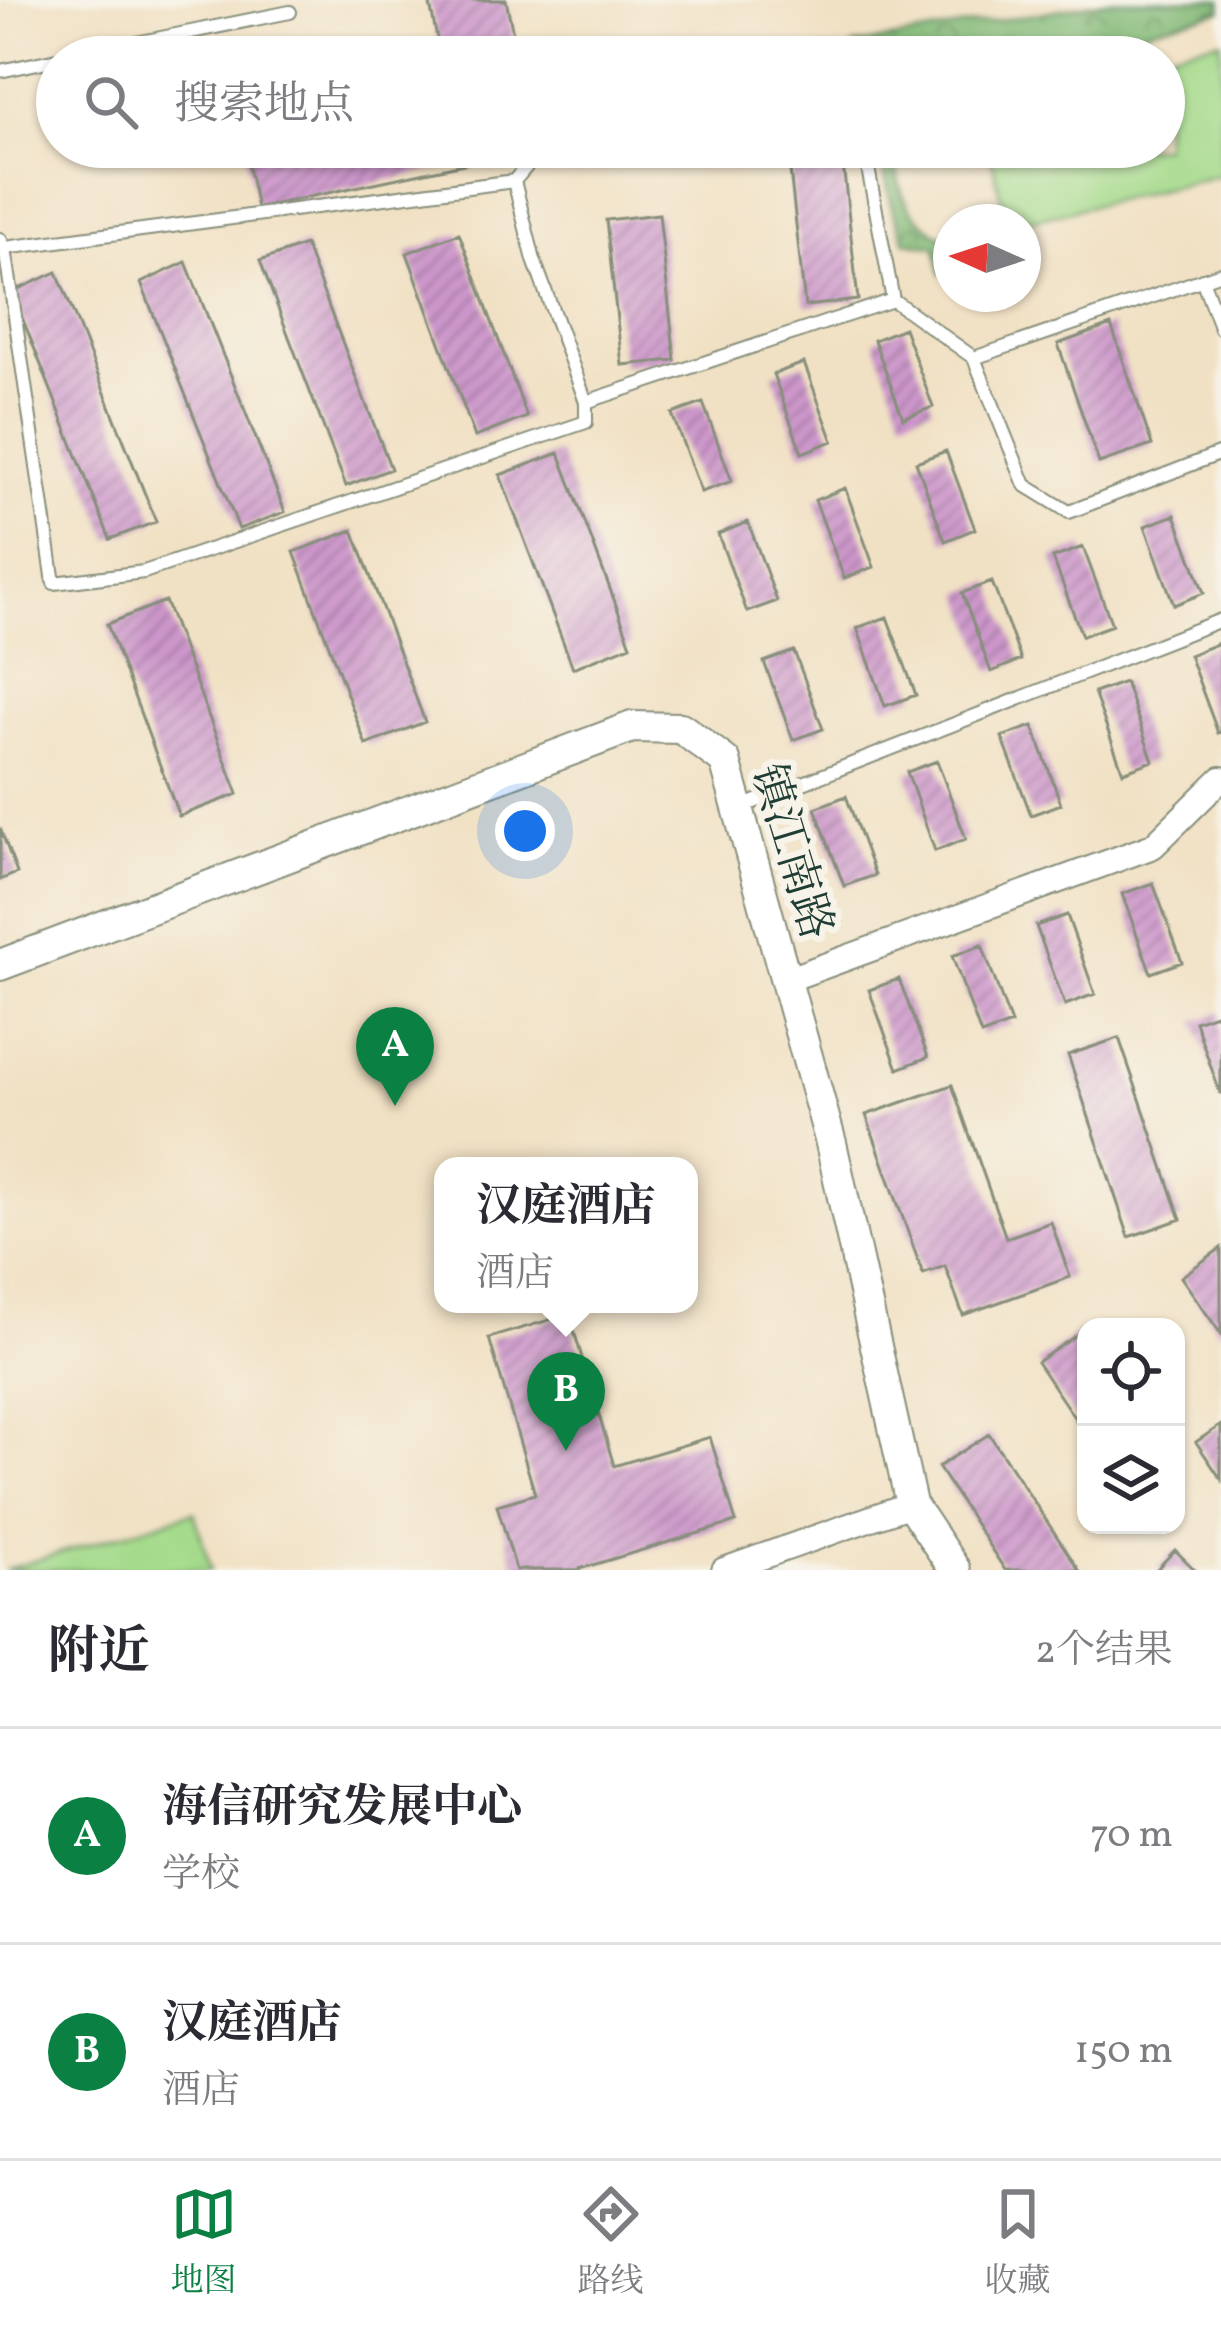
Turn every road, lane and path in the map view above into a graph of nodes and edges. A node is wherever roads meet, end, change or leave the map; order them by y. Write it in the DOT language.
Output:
graph roads {
  1 [pos="290,12"];
  2 [pos="171,36"];
  3 [pos="36,63"];
  4 [pos="0,71"];
  5 [pos="525,168"];
  6 [pos="868,168"];
  7 [pos="514,181"];
  8 [pos="3,243"];
  9 [pos="1221,273"];
  10 [pos="1202,279"];
  11 [pos="892,300"];
  12 [pos="1221,329"];
  13 [pos="974,358"];
  14 [pos="586,402"];
  15 [pos="1221,452"];
  16 [pos="1221,620"];
  17 [pos="1221,779"];
  18 [pos="738,808"];
  19 [pos="0,965"];
  20 [pos="786,980"];
  21 [pos="911,1504"];
  22 [pos="724,1570"];
  23 [pos="956,1570"];
  1 -- 2 [label="lane"];
  3 -- 4 [label="lane"];
  5 -- 7 [label="lane"];
  6 -- 11 [label="lane"];
  7 -- 8 [label="lane"];
  7 -- 14 [label="lane"];
  8 -- 14 [label="lane"];
  9 -- 10 [label="lane"];
  10 -- 12 [label="lane"];
  10 -- 13 [label="lane"];
  11 -- 13 [label="lane"];
  11 -- 14 [label="lane"];
  13 -- 15 [label="lane"];
  16 -- 18 [label="lane"];
  17 -- 20 [label="street"];
  18 -- 19 [label="street, 镇江南路"];
  18 -- 20 [label="street, 镇江南路"];
  20 -- 21 [label="street, 镇江南路"];
  21 -- 22 [label="street"];
  21 -- 23 [label="street, 镇江南路"];
}
